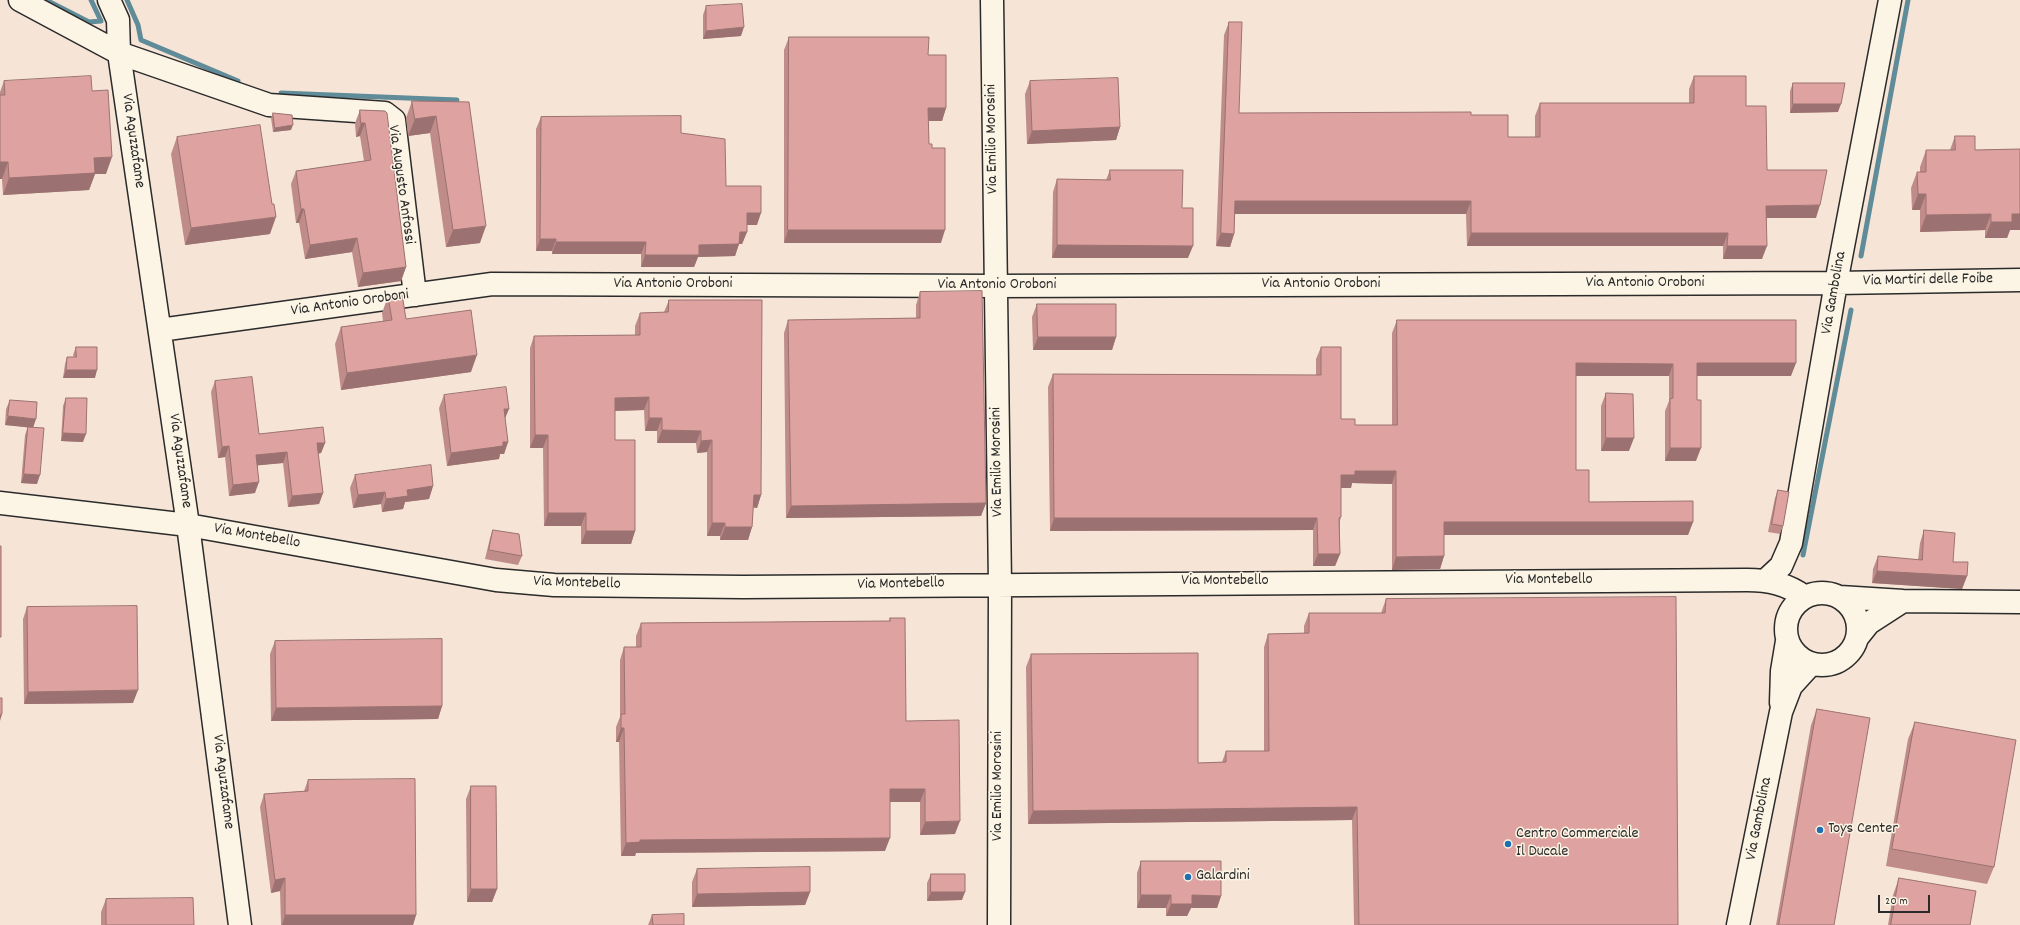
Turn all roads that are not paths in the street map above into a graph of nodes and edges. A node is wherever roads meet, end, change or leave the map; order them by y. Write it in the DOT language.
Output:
graph roads {
  1 [pos="20,0"];
  2 [pos="109,0"];
  3 [pos="992,0"];
  4 [pos="1890,0"];
  5 [pos="120,53"];
  6 [pos="2020,280"];
  7 [pos="1836,283"];
  8 [pos="995,286"];
  9 [pos="414,295"];
  10 [pos="160,330"];
  11 [pos="0,503"];
  12 [pos="188,525"];
  13 [pos="1791,543"];
  14 [pos="1757,580"];
  15 [pos="1000,584"];
  16 [pos="1798,592"];
  17 [pos="1840,597"];
  18 [pos="1903,601"];
  19 [pos="2020,602"];
  20 [pos="1786,632"];
  21 [pos="1857,638"];
  22 [pos="1811,664"];
  23 [pos="1781,712"];
  24 [pos="240,925"];
  25 [pos="999,925"];
  26 [pos="1738,925"];
  1 -- 5 [label="street, Via Augusto Anfossi"];
  2 -- 5 [label="street, Via Aguzzafame"];
  3 -- 8 [label="street, Via Emilio Morosini"];
  4 -- 7 [label="street, Via Gambolina"];
  5 -- 9 [label="street, Via Augusto Anfossi"];
  5 -- 10 [label="street, Via Aguzzafame"];
  6 -- 7 [label="street, Via Martiri delle Foibe"];
  7 -- 8 [label="street, Via Antonio Oroboni"];
  7 -- 13 [label="street, Via Gambolina"];
  8 -- 9 [label="street, Via Antonio Oroboni"];
  8 -- 15 [label="street, Via Emilio Morosini"];
  9 -- 10 [label="street, Via Antonio Oroboni"];
  10 -- 12 [label="street, Via Aguzzafame"];
  11 -- 12 [label="street, Via Montebello"];
  12 -- 15 [label="street, Via Montebello"];
  12 -- 24 [label="street, Via Aguzzafame"];
  13 -- 14 [label="street, Via Gambolina"];
  13 -- 16 [label="street"];
  14 -- 15 [label="street, Via Montebello"];
  14 -- 16 [label="street"];
  14 -- 20 [label="street, Via Montebello"];
  15 -- 25 [label="street, Via Emilio Morosini"];
  16 -- 17 [label="street"];
  16 -- 20 [label="street, Via Gambolina"];
  17 -- 18 [label="street"];
  17 -- 21 [label="street"];
  18 -- 19 [label="street"];
  18 -- 21 [label="street"];
  20 -- 22 [label="street"];
  20 -- 23 [label="street, Via Gambolina"];
  21 -- 22 [label="street"];
  22 -- 23 [label="street, Via Gambolina"];
  23 -- 26 [label="street, Via Gambolina"];
}
